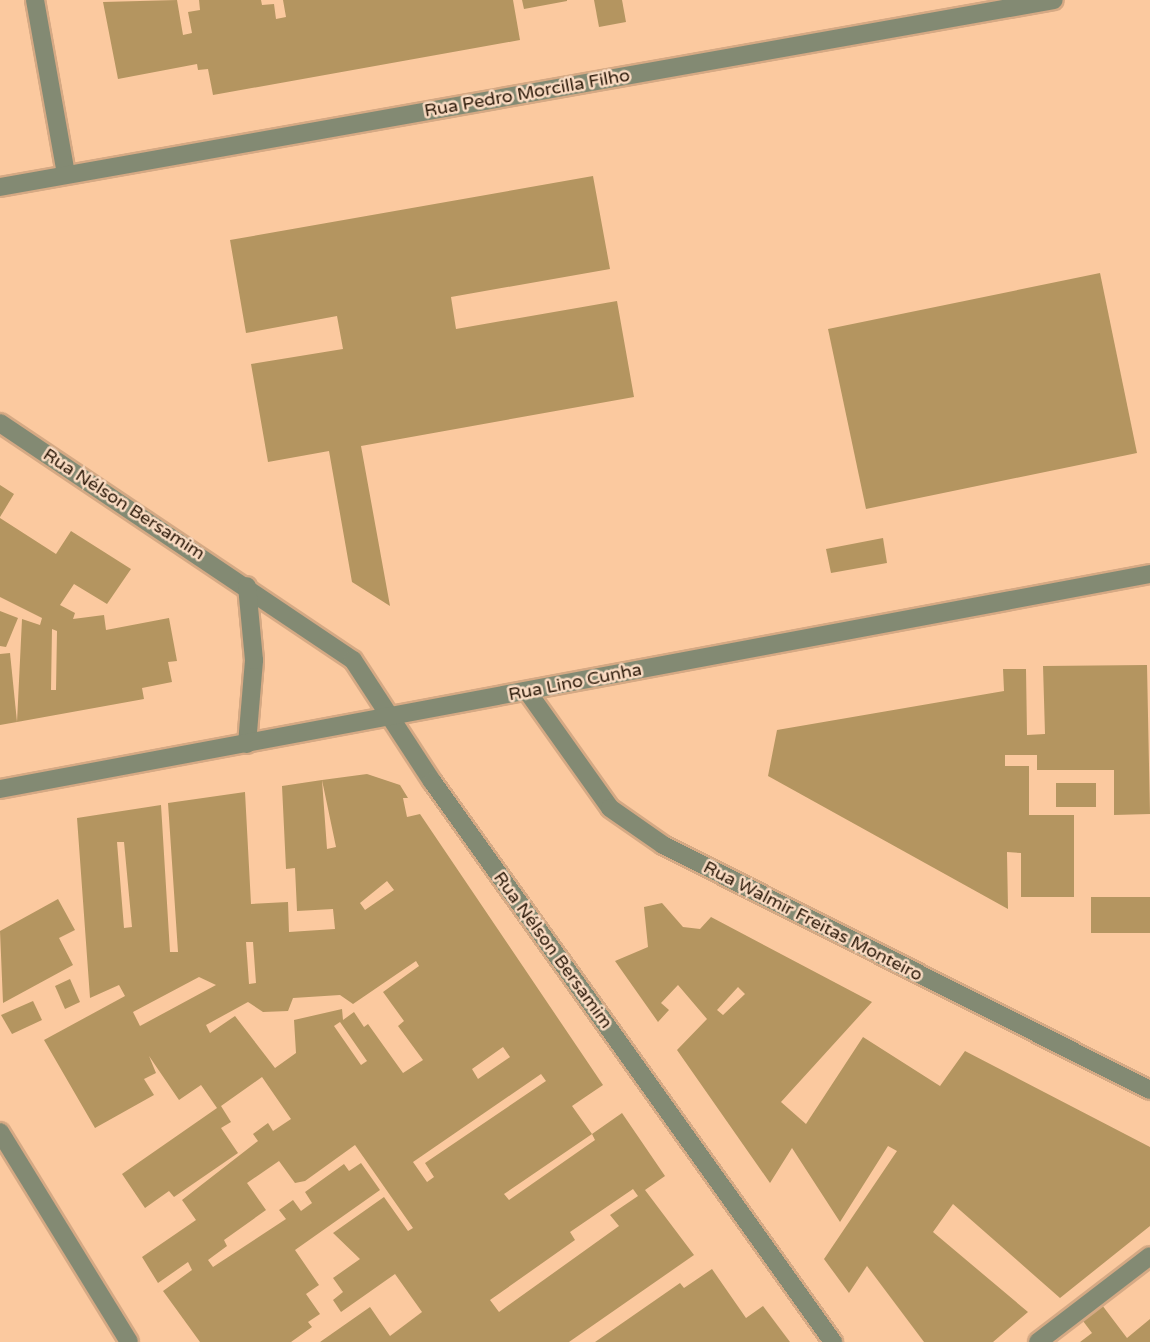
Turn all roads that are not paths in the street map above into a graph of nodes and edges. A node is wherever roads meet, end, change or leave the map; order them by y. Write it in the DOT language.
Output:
graph roads {
  1 [pos="35,0"];
  2 [pos="1054,0"];
  3 [pos="66,174"];
  4 [pos="0,187"];
  5 [pos="0,423"];
  6 [pos="1150,574"];
  7 [pos="247,586"];
  8 [pos="527,691"];
  9 [pos="392,717"];
  10 [pos="247,744"];
  11 [pos="0,789"];
  12 [pos="1150,1090"];
  13 [pos="0,1132"];
  14 [pos="1150,1256"];
  15 [pos="129,1342"];
  16 [pos="833,1342"];
  17 [pos="1038,1342"];
  1 -- 3 [label="street"];
  2 -- 3 [label="street, Rua Pedro Morcilla Filho"];
  3 -- 4 [label="street, Rua Pedro Morcilla Filho"];
  5 -- 7 [label="street, Rua Nélson Bersamim"];
  6 -- 8 [label="street, Rua Lino Cunha"];
  7 -- 9 [label="street, Rua Nélson Bersamim"];
  7 -- 10 [label="street"];
  8 -- 9 [label="street, Rua Lino Cunha"];
  8 -- 12 [label="street, Rua Walmir Freitas Monteiro"];
  9 -- 10 [label="street, Rua Lino Cunha"];
  9 -- 16 [label="street, Rua Nélson Bersamim"];
  10 -- 11 [label="street, Rua Lino Cunha"];
  13 -- 15 [label="street"];
  14 -- 17 [label="street"];
}
